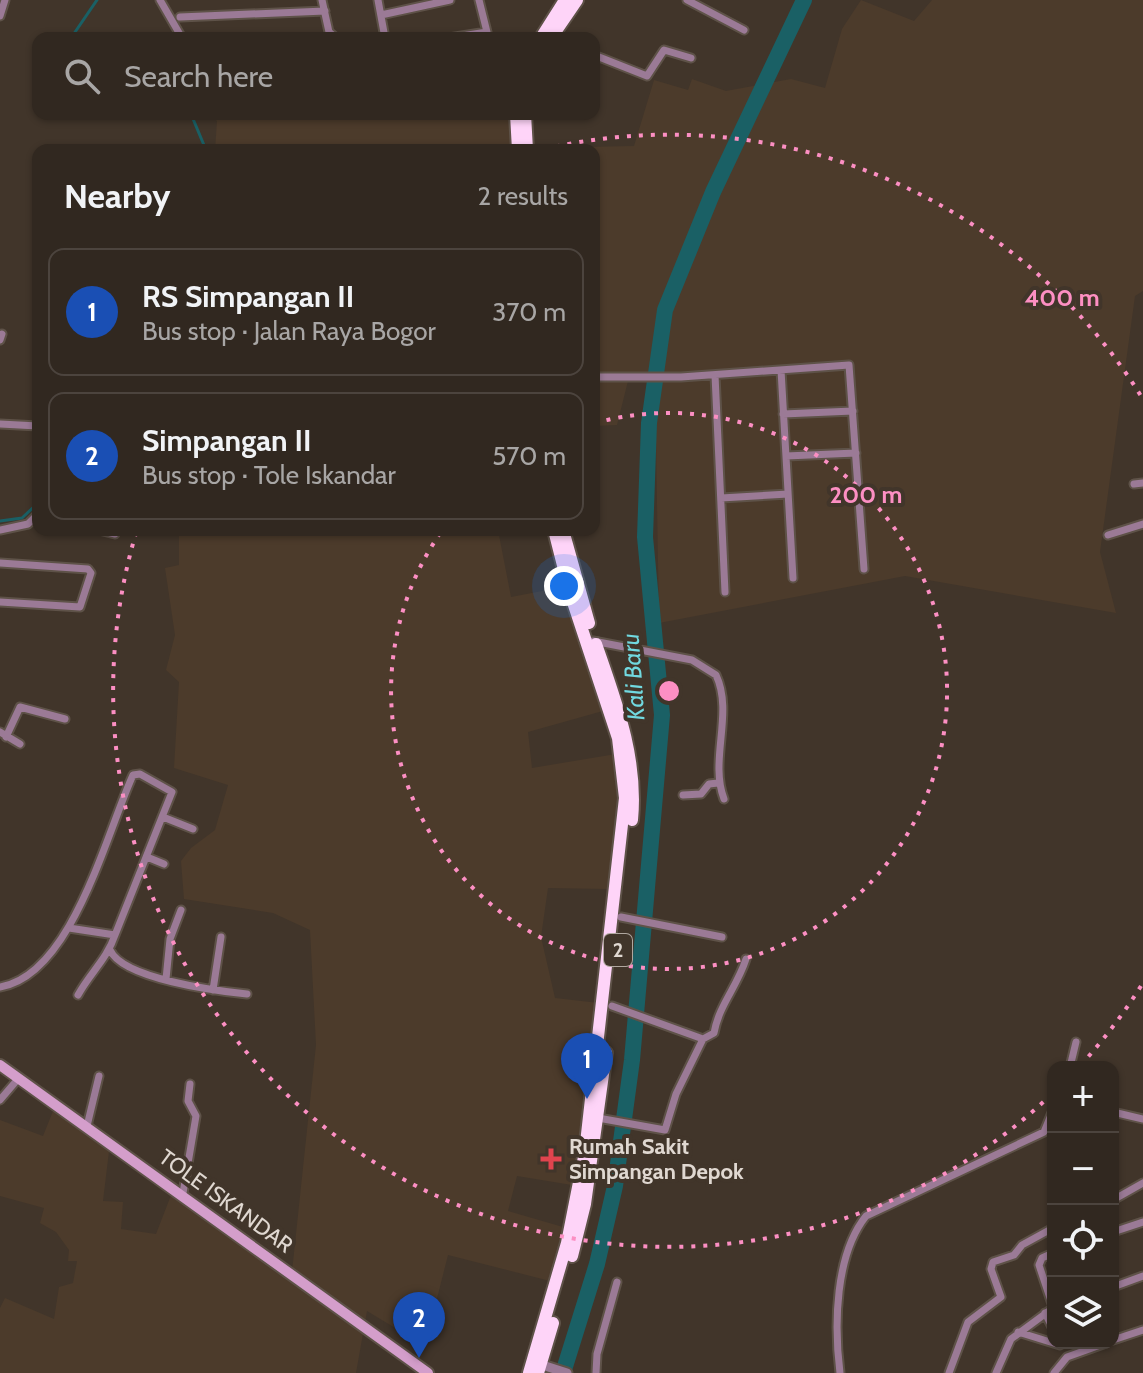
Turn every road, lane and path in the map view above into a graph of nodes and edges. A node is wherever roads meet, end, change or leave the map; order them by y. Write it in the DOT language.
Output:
graph roads {
  1 [pos="5,0"];
  2 [pos="160,0"];
  3 [pos="322,0"];
  4 [pos="378,0"];
  5 [pos="450,0"];
  6 [pos="479,0"];
  7 [pos="565,0"];
  8 [pos="577,0"];
  9 [pos="687,0"];
  10 [pos="325,11"];
  11 [pos="381,15"];
  12 [pos="0,16"];
  13 [pos="180,17"];
  14 [pos="744,30"];
  15 [pos="179,32"];
  16 [pos="329,32"];
  17 [pos="384,32"];
  18 [pos="487,32"];
  19 [pos="552,32"];
  20 [pos="554,32"];
  21 [pos="600,57"];
  22 [pos="691,58"];
  23 [pos="516,120"];
  24 [pos="525,120"];
  25 [pos="518,144"];
  26 [pos="527,144"];
  27 [pos="781,370"];
  28 [pos="715,375"];
  29 [pos="600,377"];
  30 [pos="853,411"];
  31 [pos="783,414"];
  32 [pos="0,424"];
  33 [pos="32,426"];
  34 [pos="856,453"];
  35 [pos="786,456"];
  36 [pos="788,494"];
  37 [pos="721,498"];
  38 [pos="32,520"];
  39 [pos="28,524"];
  40 [pos="32,524"];
  41 [pos="1143,524"];
  42 [pos="0,530"];
  43 [pos="1108,535"];
  44 [pos="556,536"];
  45 [pos="565,536"];
  46 [pos="0,563"];
  47 [pos="864,569"];
  48 [pos="793,578"];
  49 [pos="725,592"];
  50 [pos="0,602"];
  51 [pos="591,641"];
  52 [pos="65,719"];
  53 [pos="3,735"];
  54 [pos="20,744"];
  55 [pos="718,783"];
  56 [pos="683,795"];
  57 [pos="724,799"];
  58 [pos="163,817"];
  59 [pos="193,829"];
  60 [pos="147,857"];
  61 [pos="164,864"];
  62 [pos="181,910"];
  63 [pos="621,917"];
  64 [pos="69,928"];
  65 [pos="115,935"];
  66 [pos="221,937"];
  67 [pos="722,937"];
  68 [pos="110,950"];
  69 [pos="746,959"];
  70 [pos="166,979"];
  71 [pos="0,987"];
  72 [pos="213,990"];
  73 [pos="247,994"];
  74 [pos="78,995"];
  75 [pos="617,1008"];
  76 [pos="703,1039"];
  77 [pos="1076,1042"];
  78 [pos="1071,1061"];
  79 [pos="0,1065"];
  80 [pos="99,1076"];
  81 [pos="18,1079"];
  82 [pos="190,1084"];
  83 [pos="0,1100"];
  84 [pos="1119,1113"];
  85 [pos="604,1119"];
  86 [pos="1143,1119"];
  87 [pos="87,1126"];
  88 [pos="1047,1132"];
  89 [pos="1143,1183"];
  90 [pos="183,1193"];
  91 [pos="1119,1197"];
  92 [pos="1143,1222"];
  93 [pos="1119,1230"];
  94 [pos="1047,1231"];
  95 [pos="1047,1256"];
  96 [pos="1143,1276"];
  97 [pos="617,1282"];
  98 [pos="1119,1285"];
  99 [pos="1047,1289"];
  100 [pos="1045,1313"];
  101 [pos="1047,1317"];
  102 [pos="1143,1330"];
  103 [pos="1018,1332"];
  104 [pos="1119,1338"];
  105 [pos="1047,1340"];
  106 [pos="1063,1349"];
  107 [pos="1089,1349"];
  108 [pos="1067,1357"];
  109 [pos="538,1368"];
  110 [pos="427,1373"];
  111 [pos="567,1373"];
  112 [pos="596,1373"];
  113 [pos="840,1373"];
  114 [pos="949,1373"];
  115 [pos="996,1373"];
  116 [pos="1054,1373"];
  1 -- 12 [label="street"];
  2 -- 15 [label="street"];
  3 -- 10 [label="street"];
  4 -- 11 [label="street"];
  5 -- 11 [label="street"];
  6 -- 18 [label="street"];
  7 -- 19 [label="highway"];
  8 -- 20 [label="highway"];
  9 -- 14 [label="street"];
  10 -- 13 [label="street"];
  10 -- 16 [label="street"];
  11 -- 17 [label="street"];
  21 -- 22 [label="street"];
  23 -- 25 [label="highway"];
  24 -- 26 [label="highway"];
  27 -- 28 [label="street"];
  27 -- 30 [label="street"];
  27 -- 31 [label="street"];
  28 -- 29 [label="street"];
  28 -- 37 [label="street"];
  30 -- 31 [label="street"];
  30 -- 34 [label="street"];
  31 -- 35 [label="street"];
  32 -- 33 [label="street"];
  34 -- 35 [label="street"];
  34 -- 47 [label="street"];
  35 -- 36 [label="street"];
  36 -- 37 [label="street"];
  36 -- 48 [label="street"];
  37 -- 49 [label="street"];
  38 -- 39 [label="street"];
  39 -- 40 [label="street"];
  39 -- 42 [label="street"];
  41 -- 43 [label="street"];
  44 -- 51 [label="highway, 2"];
  45 -- 51 [label="highway, 2"];
  46 -- 50 [label="street"];
  51 -- 55 [label="street"];
  51 -- 63 [label="highway, 2"];
  51 -- 109 [label="highway, 2"];
  52 -- 53 [label="street"];
  53 -- 54 [label="street"];
  55 -- 56 [label="street"];
  55 -- 57 [label="street"];
  58 -- 59 [label="street"];
  58 -- 60 [label="street"];
  58 -- 64 [label="street"];
  60 -- 61 [label="street"];
  60 -- 65 [label="street"];
  62 -- 70 [label="street"];
  63 -- 67 [label="street"];
  63 -- 75 [label="highway, 2"];
  64 -- 65 [label="street"];
  64 -- 71 [label="street"];
  65 -- 68 [label="street"];
  66 -- 72 [label="street"];
  68 -- 70 [label="street"];
  68 -- 74 [label="street"];
  69 -- 76 [label="street"];
  70 -- 72 [label="street"];
  72 -- 73 [label="street"];
  75 -- 76 [label="street"];
  75 -- 85 [label="highway, 2"];
  76 -- 85 [label="street"];
  77 -- 78 [label="street"];
  79 -- 81 [label="main road, TOLE ISKANDAR"];
  80 -- 87 [label="street"];
  81 -- 83 [label="street"];
  81 -- 87 [label="main road, TOLE ISKANDAR"];
  82 -- 90 [label="street"];
  84 -- 86 [label="street"];
  85 -- 109 [label="highway, 2"];
  87 -- 90 [label="main road, TOLE ISKANDAR"];
  88 -- 113 [label="street"];
  89 -- 91 [label="street"];
  90 -- 110 [label="main road, TOLE ISKANDAR"];
  92 -- 93 [label="street"];
  94 -- 114 [label="street"];
  95 -- 99 [label="street"];
  96 -- 98 [label="street"];
  97 -- 112 [label="street"];
  100 -- 101 [label="street"];
  100 -- 103 [label="street"];
  102 -- 104 [label="street"];
  103 -- 105 [label="street"];
  103 -- 115 [label="street"];
  106 -- 108 [label="street"];
  107 -- 108 [label="street"];
  108 -- 116 [label="street"];
  109 -- 111 [label="street"];
}
